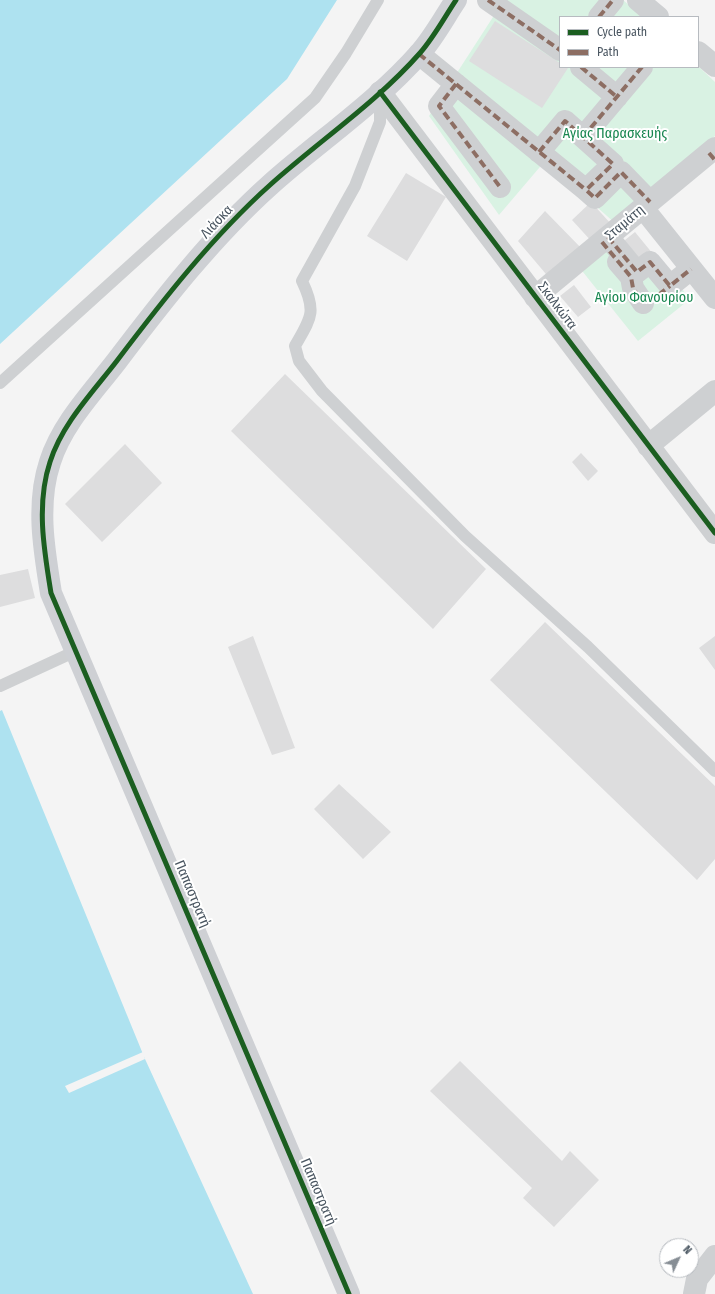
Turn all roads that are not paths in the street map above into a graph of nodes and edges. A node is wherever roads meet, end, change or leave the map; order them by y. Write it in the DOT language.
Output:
graph roads {
  1 [pos="378,0"];
  2 [pos="456,0"];
  3 [pos="488,0"];
  4 [pos="613,0"];
  5 [pos="638,0"];
  6 [pos="600,16"];
  7 [pos="657,16"];
  8 [pos="559,49"];
  9 [pos="699,53"];
  10 [pos="419,54"];
  11 [pos="715,66"];
  12 [pos="582,68"];
  13 [pos="641,68"];
  14 [pos="456,84"];
  15 [pos="380,92"];
  16 [pos="617,97"];
  17 [pos="583,137"];
  18 [pos="539,152"];
  19 [pos="713,154"];
  20 [pos="500,187"];
  21 [pos="586,190"];
  22 [pos="646,205"];
  23 [pos="605,239"];
  24 [pos="691,269"];
  25 [pos="670,286"];
  26 [pos="535,297"];
  27 [pos="715,298"];
  28 [pos="0,383"];
  29 [pos="715,391"];
  30 [pos="648,446"];
  31 [pos="43,496"];
  32 [pos="715,533"];
  33 [pos="76,651"];
  34 [pos="0,686"];
  35 [pos="715,771"];
  36 [pos="715,1256"];
  37 [pos="349,1294"];
  38 [pos="694,1294"];
  1 -- 28 [label="lane"];
  2 -- 10 [label="street, Λιάσκα"];
  3 -- 8 [label="street"];
  4 -- 6 [label="street"];
  5 -- 7 [label="street"];
  9 -- 11 [label="street"];
  10 -- 14 [label="street"];
  10 -- 15 [label="street, Λιάσκα"];
  12 -- 16 [label="street"];
  13 -- 16 [label="street"];
  14 -- 18 [label="street"];
  14 -- 20 [label="street"];
  15 -- 26 [label="street, Σκαλκώτα"];
  15 -- 31 [label="street, Λιάσκα"];
  15 -- 35 [label="lane"];
  16 -- 17 [label="street"];
  17 -- 18 [label="street"];
  17 -- 21 [label="street"];
  18 -- 21 [label="street"];
  19 -- 22 [label="street, Σταμάτη"];
  21 -- 22 [label="street"];
  22 -- 23 [label="street, Σταμάτη"];
  22 -- 24 [label="street"];
  23 -- 25 [label="street"];
  23 -- 25 [label="street"];
  23 -- 26 [label="street, Σταμάτη"];
  24 -- 25 [label="street"];
  24 -- 27 [label="street"];
  26 -- 30 [label="street, Σκαλκώτα"];
  29 -- 30 [label="street"];
  30 -- 32 [label="street, Σκαλκώτα"];
  31 -- 33 [label="street, Παπαστρατή"];
  33 -- 34 [label="lane"];
  33 -- 37 [label="street, Παπαστρατή"];
  36 -- 38 [label="street"];
}
